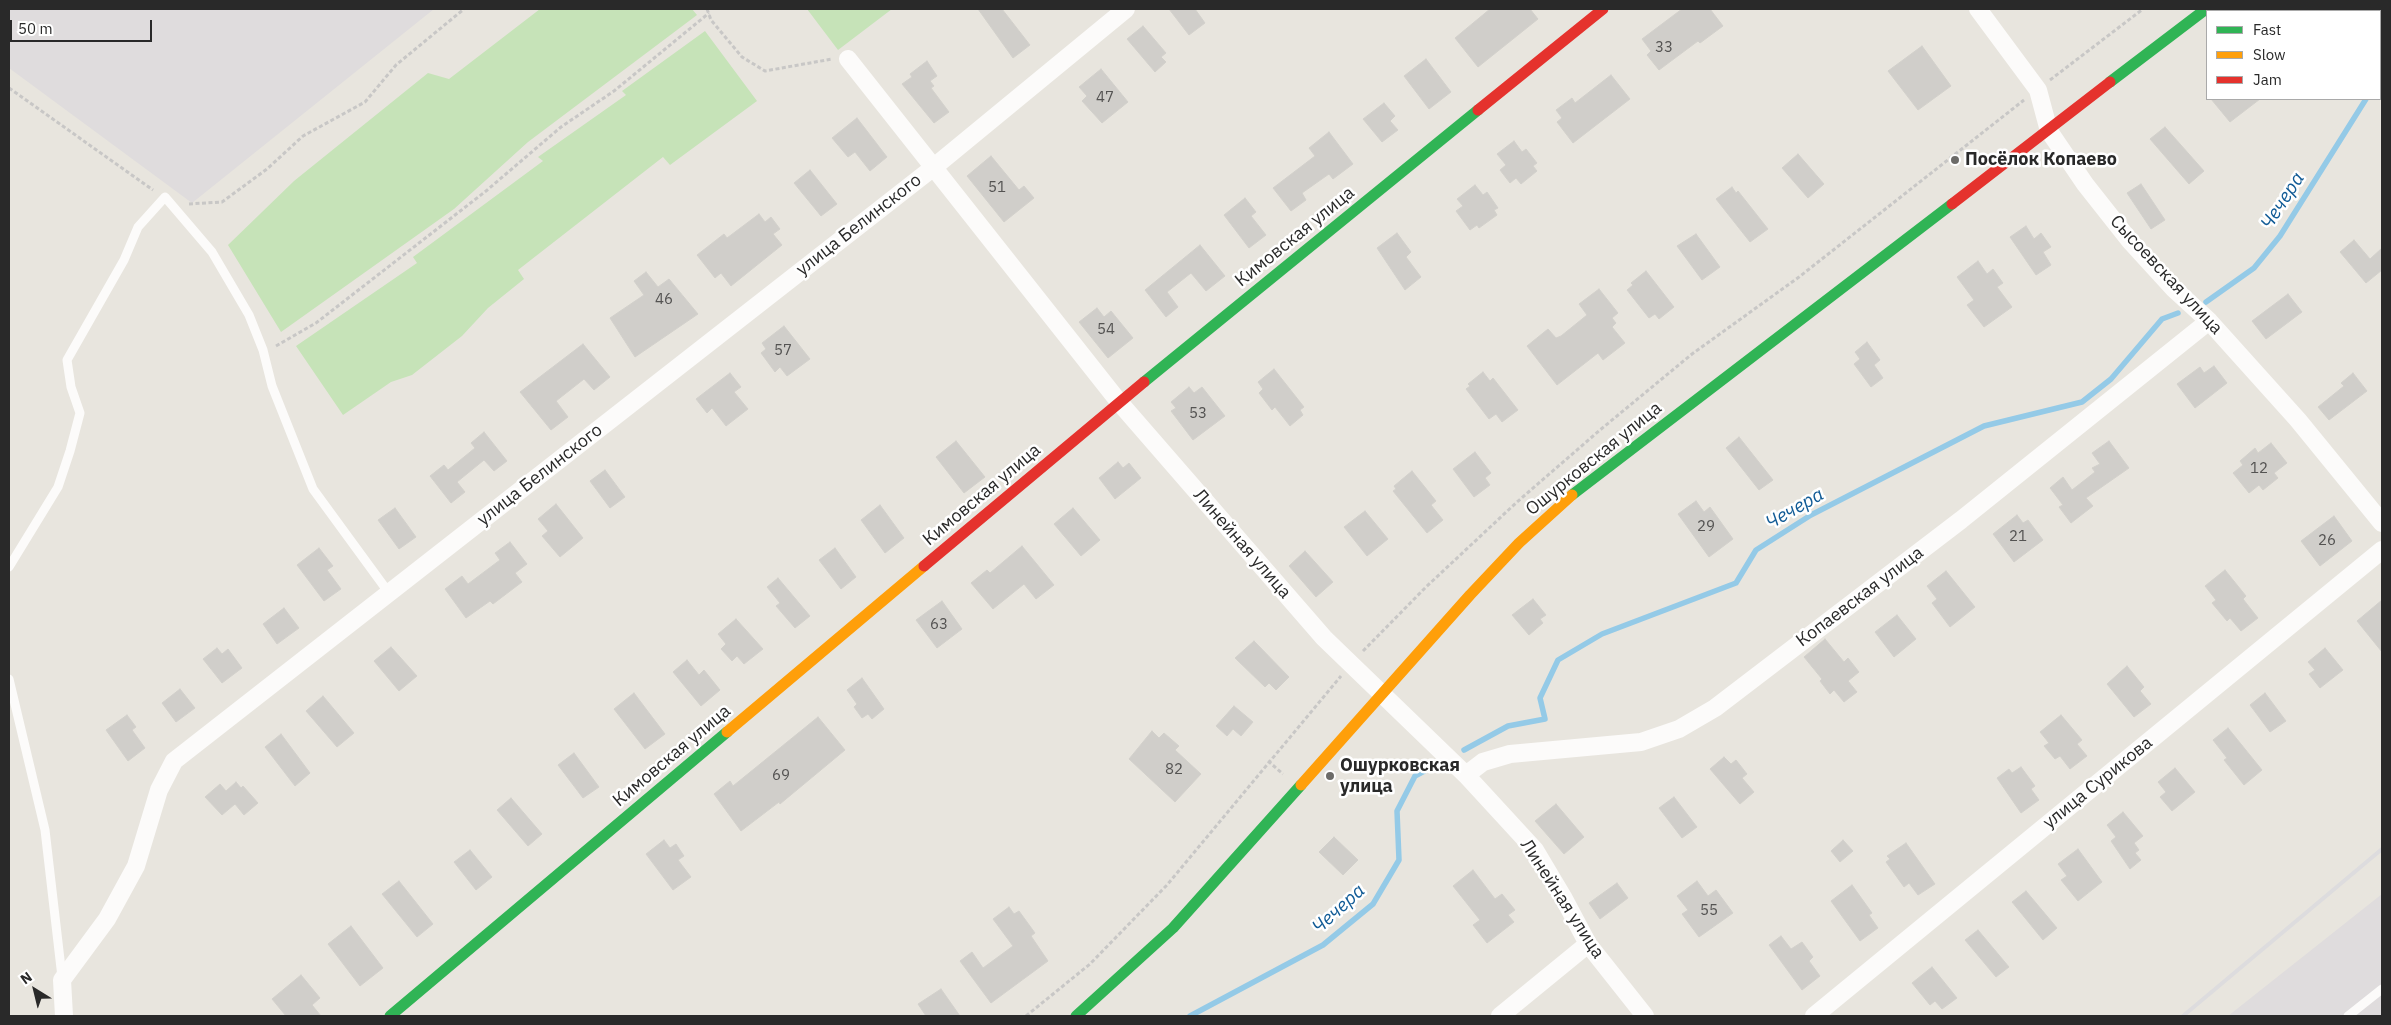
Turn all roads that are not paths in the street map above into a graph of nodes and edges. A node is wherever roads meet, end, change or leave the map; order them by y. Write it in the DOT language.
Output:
graph roads {
  1 [pos="1126,9"];
  2 [pos="1604,9"];
  3 [pos="1978,9"];
  4 [pos="2206,9"];
  5 [pos="848,59"];
  6 [pos="2049,131"];
  7 [pos="934,167"];
  8 [pos="2209,321"];
  9 [pos="1119,402"];
  10 [pos="2382,523"];
  11 [pos="2382,550"];
  12 [pos="9,567"];
  13 [pos="390,593"];
  14 [pos="9,679"];
  15 [pos="1381,696"];
  16 [pos="1466,775"];
  17 [pos="1588,944"];
  18 [pos="62,980"];
  19 [pos="2382,989"];
  20 [pos="64,1016"];
  21 [pos="390,1016"];
  22 [pos="1076,1016"];
  23 [pos="1500,1016"];
  24 [pos="1645,1016"];
  25 [pos="1814,1016"];
  26 [pos="2348,1016"];
  1 -- 7 [label="street, улица Белинского"];
  2 -- 9 [label="street, Кимовская улица"];
  3 -- 6 [label="street, Сысоевская улица"];
  4 -- 6 [label="street, Ошурковская улица"];
  5 -- 7 [label="street, Линейная улица"];
  6 -- 8 [label="street, Сысоевская улица"];
  6 -- 15 [label="street, Ошурковская улица"];
  7 -- 9 [label="street, Линейная улица"];
  7 -- 13 [label="street, улица Белинского"];
  8 -- 10 [label="street, Сысоевская улица"];
  8 -- 16 [label="street, Копаевская улица"];
  9 -- 15 [label="street, Линейная улица"];
  9 -- 21 [label="street, Кимовская улица"];
  11 -- 25 [label="street, улица Сурикова"];
  12 -- 13 [label="lane"];
  13 -- 18 [label="street, улица Белинского"];
  14 -- 18 [label="lane"];
  15 -- 16 [label="street, Линейная улица"];
  15 -- 22 [label="street, Ошурковская улица"];
  16 -- 17 [label="street, Линейная улица"];
  17 -- 23 [label="street"];
  17 -- 24 [label="street, Линейная улица"];
  18 -- 20 [label="street"];
  19 -- 26 [label="lane"];
}
